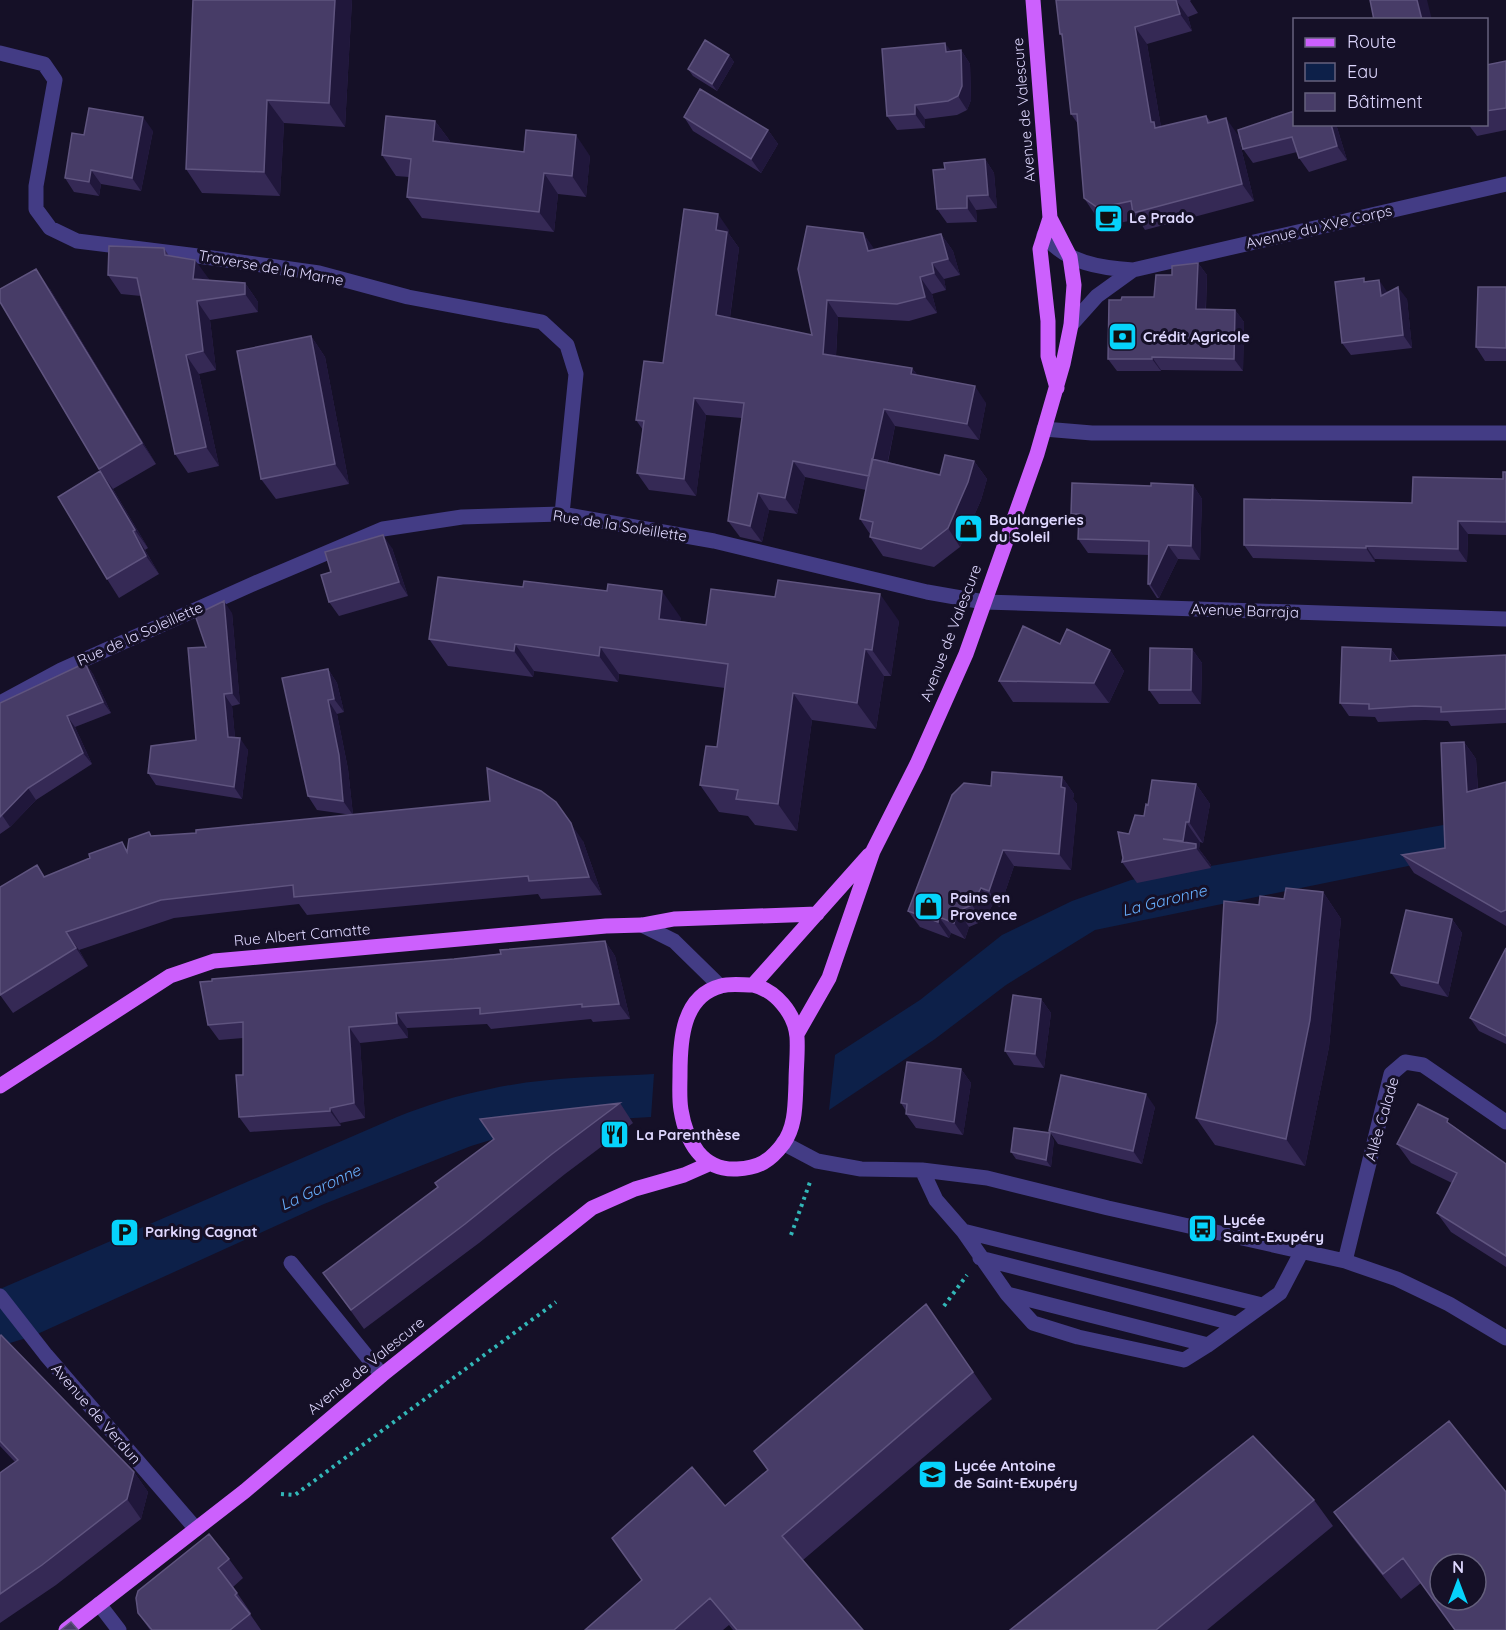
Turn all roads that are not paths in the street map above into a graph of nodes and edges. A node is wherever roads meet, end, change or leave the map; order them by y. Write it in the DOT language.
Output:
graph roads {
  1 [pos="1033,0"];
  2 [pos="0,53"];
  3 [pos="1506,184"];
  4 [pos="1050,218"];
  5 [pos="1044,235"];
  6 [pos="1070,257"];
  7 [pos="1133,270"];
  8 [pos="1071,325"];
  9 [pos="1057,388"];
  10 [pos="1044,429"];
  11 [pos="1506,433"];
  12 [pos="562,514"];
  13 [pos="984,602"];
  14 [pos="1506,619"];
  15 [pos="0,703"];
  16 [pos="873,851"];
  17 [pos="817,914"];
  18 [pos="642,925"];
  19 [pos="753,984"];
  20 [pos="720,986"];
  21 [pos="797,1034"];
  22 [pos="0,1086"];
  23 [pos="1506,1122"];
  24 [pos="783,1143"];
  25 [pos="709,1164"];
  26 [pos="922,1170"];
  27 [pos="963,1231"];
  28 [pos="1302,1251"];
  29 [pos="980,1258"];
  30 [pos="1346,1261"];
  31 [pos="291,1263"];
  32 [pos="1007,1294"];
  33 [pos="0,1296"];
  34 [pos="1262,1305"];
  35 [pos="1236,1324"];
  36 [pos="1506,1338"];
  37 [pos="1208,1345"];
  38 [pos="382,1375"];
  39 [pos="196,1529"];
  40 [pos="99,1604"];
  41 [pos="66,1630"];
  42 [pos="119,1630"];
  1 -- 4 [label="main road, Avenue de Valescure"];
  2 -- 12 [label="street, Traverse de la Marne"];
  3 -- 7 [label="street, Avenue du XVe Corps"];
  4 -- 5 [label="main road, Avenue de Valescure"];
  4 -- 6 [label="main road, Avenue de Valescure"];
  5 -- 6 [label="street, Avenue du XVe Corps"];
  5 -- 9 [label="main road, Avenue de Valescure"];
  6 -- 7 [label="street, Avenue du XVe Corps"];
  6 -- 8 [label="main road, Avenue de Valescure"];
  7 -- 8 [label="street, Avenue du XVe Corps"];
  8 -- 9 [label="main road, Avenue de Valescure"];
  9 -- 10 [label="main road, Avenue de Valescure"];
  10 -- 11 [label="street"];
  10 -- 13 [label="main road, Avenue de Valescure"];
  12 -- 13 [label="street, Rue de la Soleillette"];
  12 -- 15 [label="street, Rue de la Soleillette"];
  13 -- 14 [label="street, Avenue Barraja"];
  13 -- 16 [label="main road, Avenue de Valescure"];
  16 -- 17 [label="main road, Avenue de Valescure"];
  16 -- 21 [label="main road, Avenue de Valescure"];
  17 -- 18 [label="main road, Rue Albert Camatte"];
  17 -- 19 [label="main road, Avenue de Valescure"];
  18 -- 20 [label="street, Rue Albert Camatte"];
  18 -- 22 [label="main road, Rue Albert Camatte"];
  19 -- 20 [label="main road"];
  19 -- 21 [label="main road"];
  20 -- 25 [label="main road"];
  21 -- 24 [label="main road"];
  23 -- 30 [label="street, Allée Calade"];
  24 -- 25 [label="main road"];
  24 -- 26 [label="street"];
  25 -- 38 [label="main road, Avenue de Valescure"];
  26 -- 27 [label="street"];
  26 -- 28 [label="street"];
  27 -- 29 [label="street"];
  27 -- 34 [label="street"];
  28 -- 30 [label="street"];
  28 -- 34 [label="street"];
  29 -- 32 [label="street"];
  29 -- 35 [label="street"];
  30 -- 36 [label="street"];
  31 -- 38 [label="street"];
  32 -- 37 [label="street"];
  32 -- 37 [label="street"];
  33 -- 39 [label="street, Avenue de Verdun"];
  34 -- 35 [label="street"];
  35 -- 37 [label="street"];
  38 -- 39 [label="main road, Avenue de Valescure"];
  39 -- 40 [label="main road, Avenue de Valescure"];
  40 -- 41 [label="main road, Avenue de Valescure"];
  40 -- 42 [label="street"];
}
